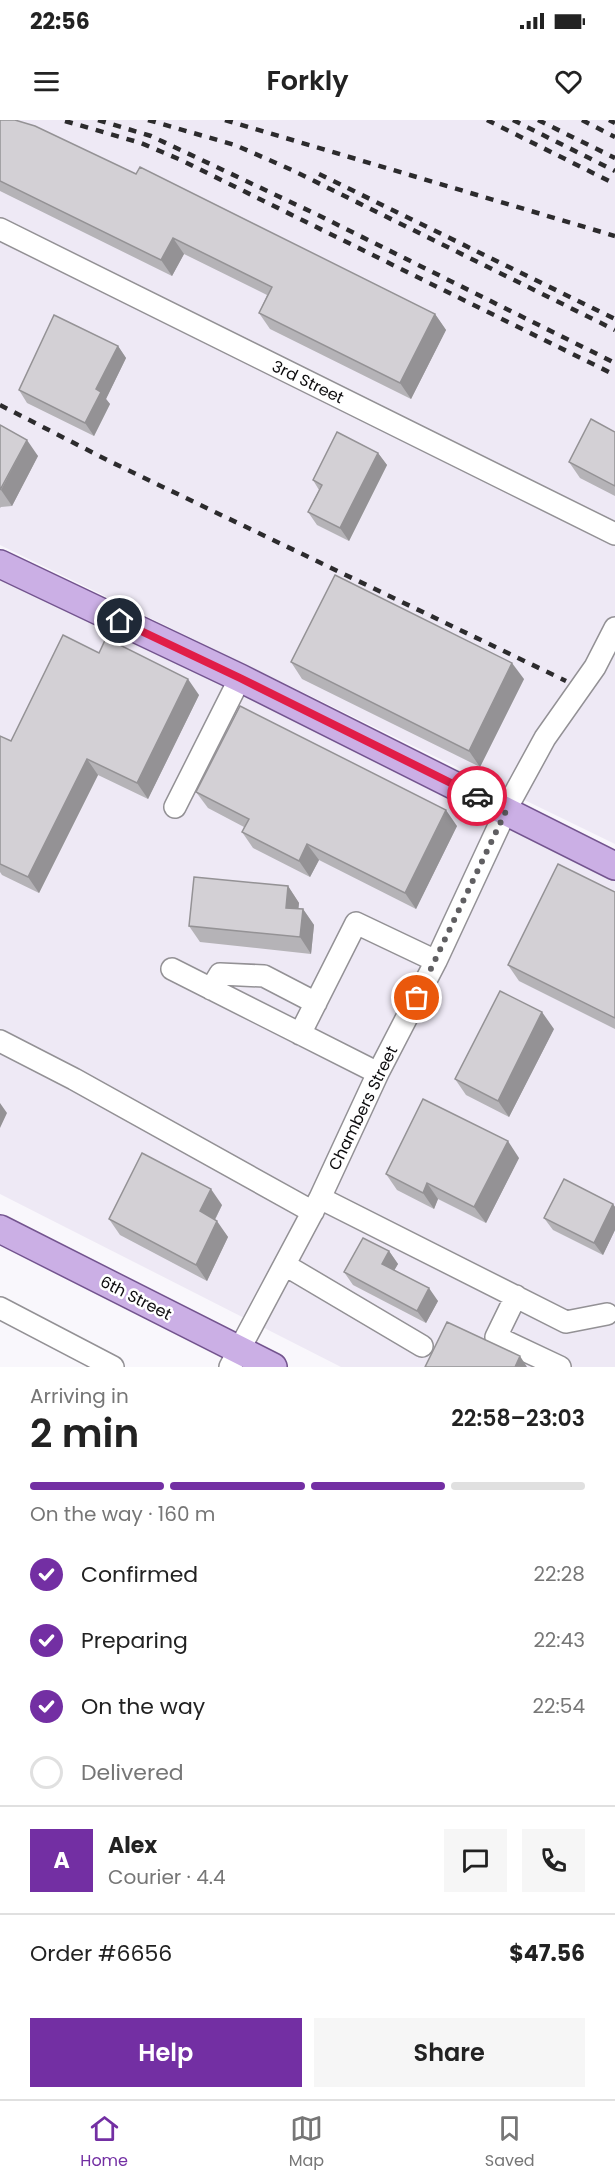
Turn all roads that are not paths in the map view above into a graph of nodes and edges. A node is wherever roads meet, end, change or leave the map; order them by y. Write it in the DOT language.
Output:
graph roads {
  1 [pos="0,229"];
  2 [pos="615,534"];
  3 [pos="0,564"];
  4 [pos="615,628"];
  5 [pos="240,678"];
  6 [pos="175,807"];
  7 [pos="506,811"];
  8 [pos="615,866"];
  9 [pos="436,961"];
  10 [pos="172,969"];
  11 [pos="211,988"];
  12 [pos="316,1003"];
  13 [pos="300,1034"];
  14 [pos="0,1041"];
  15 [pos="378,1073"];
  16 [pos="316,1205"];
  17 [pos="0,1229"];
  18 [pos="285,1265"];
  19 [pos="516,1296"];
  20 [pos="0,1308"];
  21 [pos="607,1314"];
  22 [pos="422,1346"];
  23 [pos="235,1358"];
  24 [pos="554,1366"];
  25 [pos="113,1367"];
  26 [pos="273,1367"];
  1 -- 2 [label="street, 3rd Street"];
  3 -- 5 [label="main road"];
  4 -- 7 [label="street, Chambers Street"];
  5 -- 6 [label="street"];
  5 -- 7 [label="main road"];
  7 -- 8 [label="main road"];
  7 -- 9 [label="street, Chambers Street"];
  9 -- 12 [label="street"];
  9 -- 15 [label="street, Chambers Street"];
  10 -- 11 [label="street"];
  11 -- 12 [label="street"];
  11 -- 13 [label="street"];
  12 -- 13 [label="street"];
  13 -- 15 [label="street"];
  14 -- 16 [label="street"];
  15 -- 16 [label="street, Chambers Street"];
  16 -- 18 [label="street, Chambers Street"];
  16 -- 19 [label="street"];
  17 -- 23 [label="main road, 6th Street"];
  18 -- 22 [label="street"];
  18 -- 23 [label="street, Chambers Street"];
  19 -- 21 [label="street"];
  19 -- 24 [label="street"];
  20 -- 25 [label="street"];
  23 -- 26 [label="main road, 6th Street"];
}
